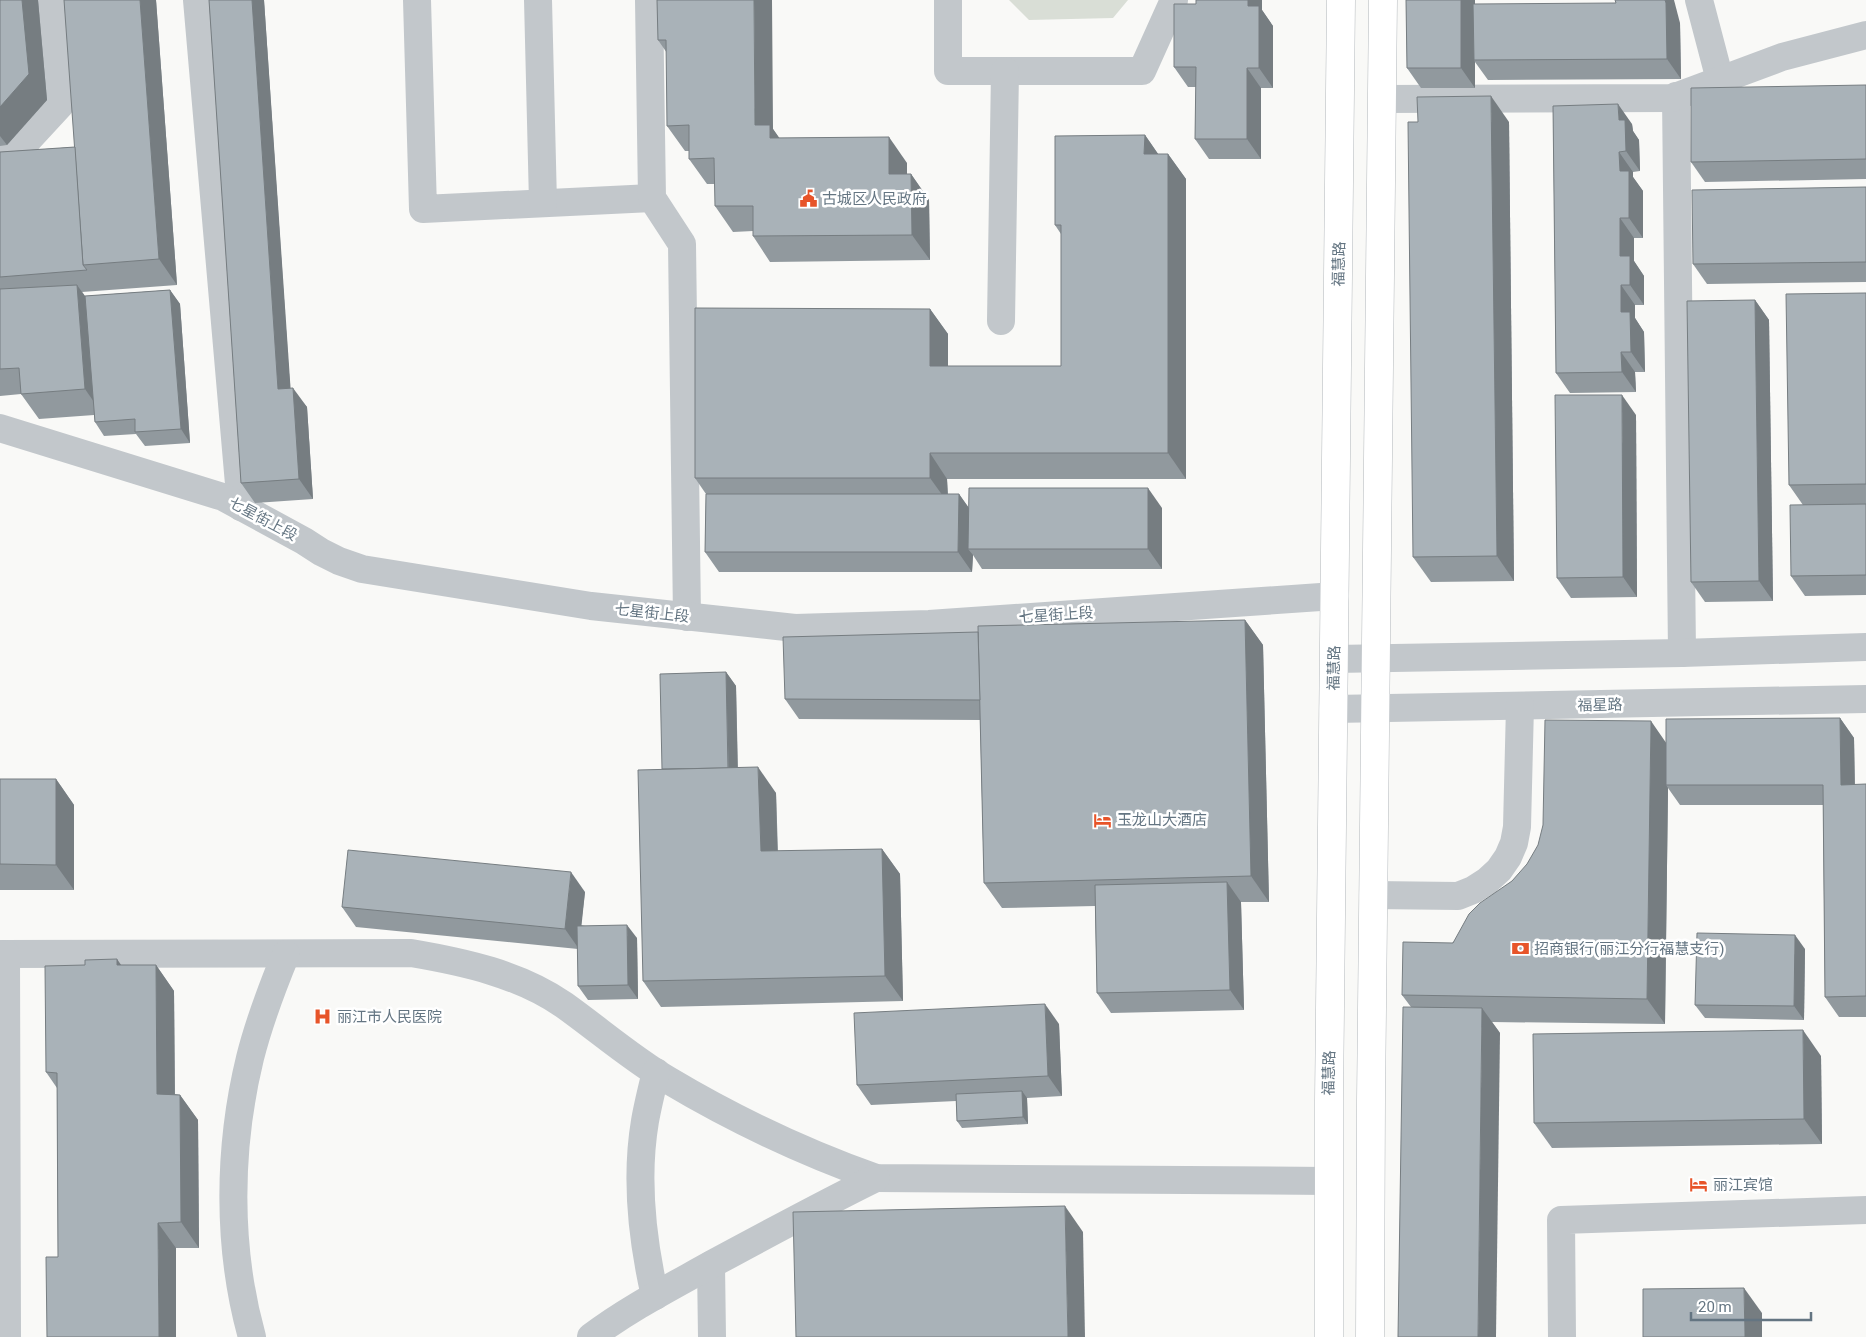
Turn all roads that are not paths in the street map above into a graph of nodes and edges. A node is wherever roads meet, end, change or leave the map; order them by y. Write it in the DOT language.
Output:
graph roads {
  1 [pos="50,0"];
  2 [pos="197,0"];
  3 [pos="417,0"];
  4 [pos="538,0"];
  5 [pos="649,0"];
  6 [pos="948,0"];
  7 [pos="1174,0"];
  8 [pos="1341,0"];
  9 [pos="1383,0"];
  10 [pos="1699,0"];
  11 [pos="1866,35"];
  12 [pos="1005,71"];
  13 [pos="1720,80"];
  14 [pos="1676,96"];
  15 [pos="1382,99"];
  16 [pos="0,158"];
  17 [pos="652,198"];
  18 [pos="543,203"];
  19 [pos="1001,321"];
  20 [pos="0,428"];
  21 [pos="242,507"];
  22 [pos="1335,596"];
  23 [pos="687,617"];
  24 [pos="1866,647"];
  25 [pos="1682,653"];
  26 [pos="1334,658"];
  27 [pos="1376,658"];
  28 [pos="1866,699"];
  29 [pos="1520,706"];
  30 [pos="1333,709"];
  31 [pos="1375,709"];
  32 [pos="1373,895"];
  33 [pos="3,954"];
  34 [pos="286,954"];
  35 [pos="656,1072"];
  36 [pos="876,1178"];
  37 [pos="1329,1181"];
  38 [pos="1866,1210"];
  39 [pos="711,1265"];
  40 [pos="655,1296"];
  41 [pos="7,1337"];
  42 [pos="252,1337"];
  43 [pos="591,1337"];
  44 [pos="712,1337"];
  45 [pos="1329,1337"];
  46 [pos="1370,1337"];
  47 [pos="1562,1337"];
  1 -- 16 [label="street"];
  2 -- 21 [label="street"];
  3 -- 18 [label="street"];
  4 -- 18 [label="street"];
  5 -- 17 [label="street"];
  6 -- 12 [label="street"];
  7 -- 12 [label="street"];
  8 -- 22 [label="main road, 福慧路"];
  9 -- 15 [label="main road"];
  10 -- 13 [label="street"];
  11 -- 13 [label="street"];
  12 -- 19 [label="street"];
  13 -- 14 [label="street"];
  14 -- 15 [label="street"];
  14 -- 25 [label="street"];
  15 -- 27 [label="main road"];
  17 -- 18 [label="street"];
  17 -- 23 [label="street"];
  20 -- 21 [label="street, 七星街上段"];
  21 -- 23 [label="street, 七星街上段"];
  22 -- 23 [label="street, 七星街上段"];
  22 -- 26 [label="main road, 福慧路"];
  24 -- 25 [label="street"];
  25 -- 27 [label="street"];
  26 -- 27 [label="street"];
  26 -- 30 [label="main road, 福慧路"];
  27 -- 31 [label="main road"];
  28 -- 29 [label="street, 福星路"];
  29 -- 31 [label="street, 福星路"];
  29 -- 32 [label="street"];
  30 -- 31 [label="street, 福星路"];
  30 -- 37 [label="main road, 福慧路"];
  31 -- 32 [label="main road"];
  32 -- 46 [label="main road"];
  33 -- 34 [label="street"];
  33 -- 41 [label="street"];
  34 -- 35 [label="street"];
  34 -- 42 [label="street"];
  35 -- 36 [label="street"];
  35 -- 40 [label="street"];
  36 -- 37 [label="street"];
  36 -- 39 [label="street"];
  37 -- 45 [label="main road, 福慧路"];
  38 -- 47 [label="street"];
  39 -- 40 [label="street"];
  39 -- 44 [label="street"];
  40 -- 43 [label="street"];
}
